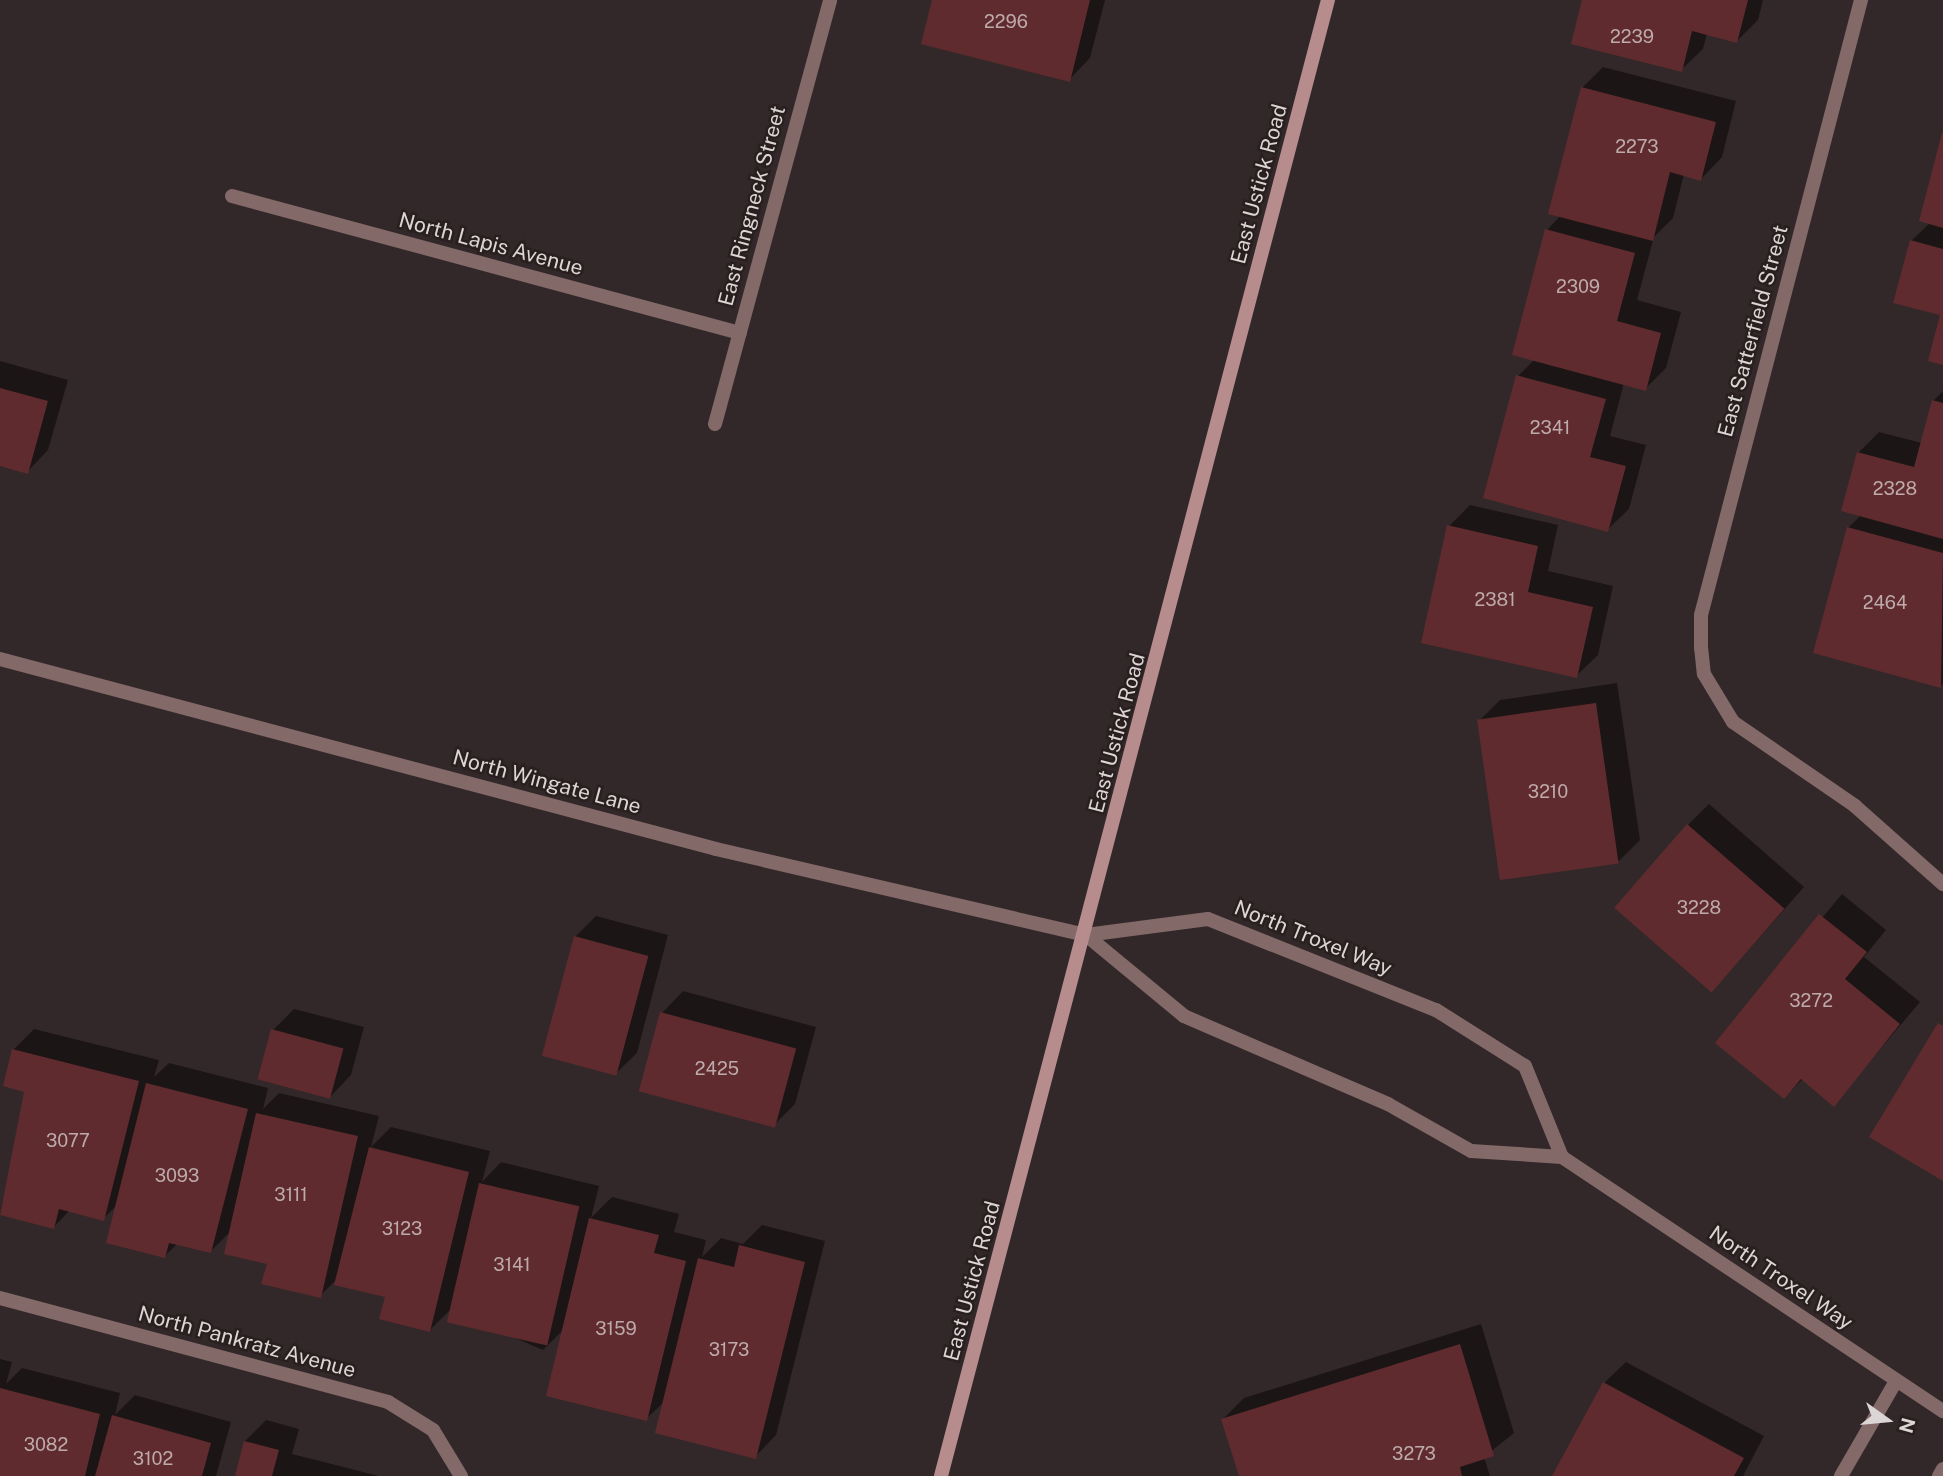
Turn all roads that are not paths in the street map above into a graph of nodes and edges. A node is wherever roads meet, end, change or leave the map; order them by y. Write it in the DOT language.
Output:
graph roads {
  1 [pos="830,0"];
  2 [pos="1328,0"];
  3 [pos="1861,0"];
  4 [pos="232,196"];
  5 [pos="740,333"];
  6 [pos="715,424"];
  7 [pos="0,659"];
  8 [pos="1943,884"];
  9 [pos="1086,935"];
  10 [pos="1562,1157"];
  11 [pos="0,1298"];
  12 [pos="1896,1381"];
  13 [pos="1943,1411"];
  14 [pos="1943,1469"];
  15 [pos="460,1471"];
  16 [pos="941,1476"];
  17 [pos="1842,1476"];
  18 [pos="1939,1476"];
  1 -- 5 [label="street, East Ringneck Street"];
  2 -- 9 [label="main road, East Ustick Road"];
  3 -- 8 [label="street, East Satterfield Street"];
  4 -- 5 [label="street, North Lapis Avenue"];
  5 -- 6 [label="street, East Ringneck Street"];
  7 -- 9 [label="street, North Wingate Lane"];
  9 -- 10 [label="street"];
  9 -- 10 [label="street, North Troxel Way"];
  9 -- 16 [label="main road, East Ustick Road"];
  10 -- 12 [label="street, North Troxel Way"];
  11 -- 15 [label="street, North Pankratz Avenue"];
  12 -- 13 [label="street, North Troxel Way"];
  12 -- 17 [label="street"];
  14 -- 18 [label="street"];
}
